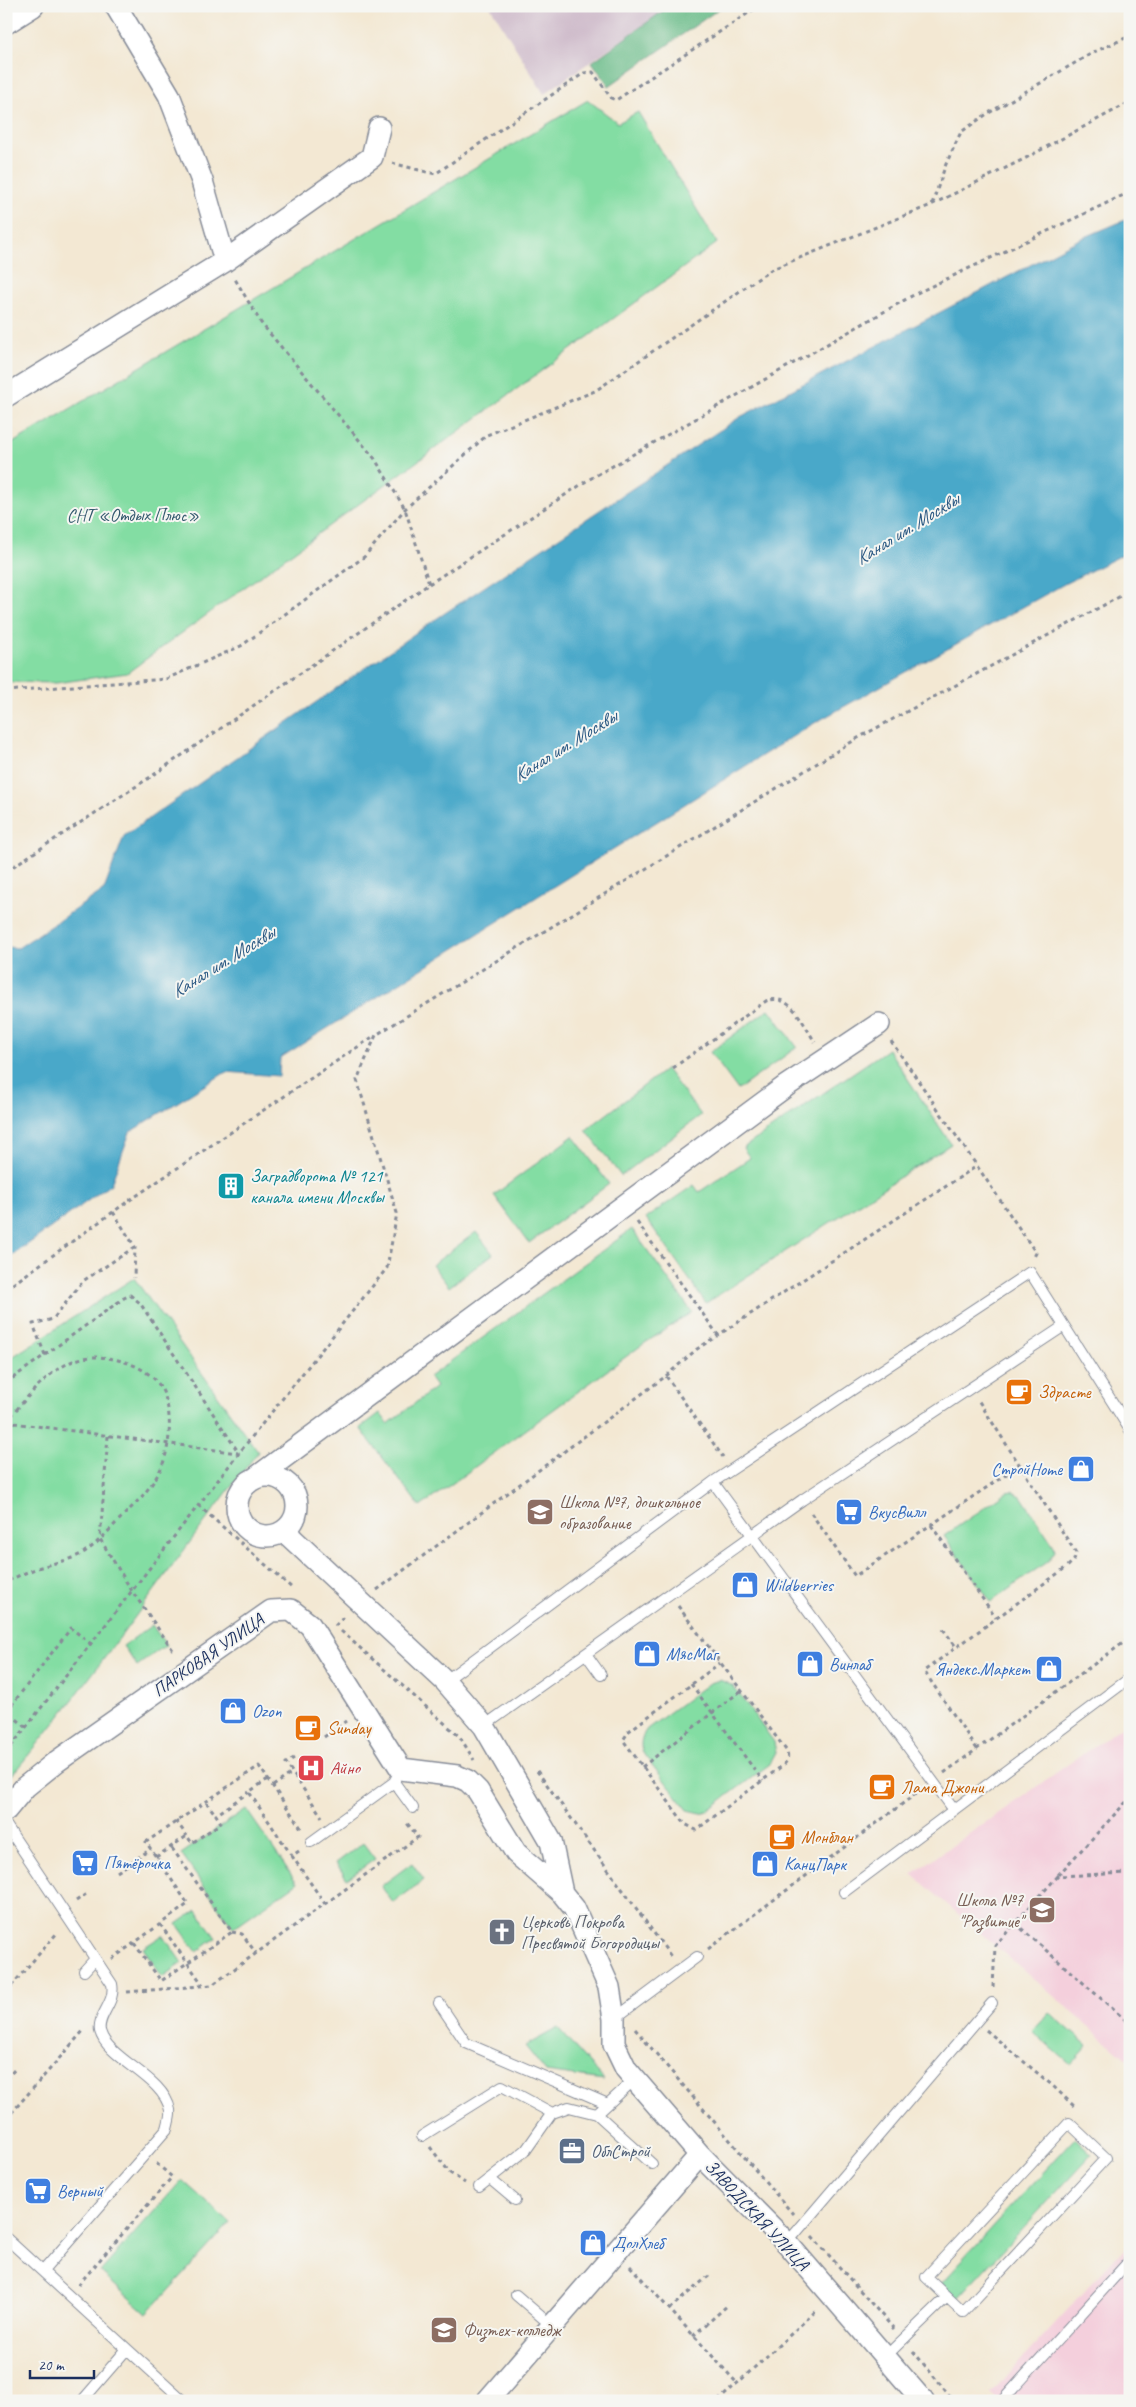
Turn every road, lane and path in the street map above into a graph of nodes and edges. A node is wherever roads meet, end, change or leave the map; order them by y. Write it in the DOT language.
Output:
graph roads {
  1 [pos="33,6"];
  2 [pos="116,6"];
  3 [pos="759,6"];
  4 [pos="6,23"];
  5 [pos="1130,36"];
  6 [pos="1130,102"];
  7 [pos="380,128"];
  8 [pos="372,157"];
  9 [pos="1130,192"];
  10 [pos="931,205"];
  11 [pos="225,261"];
  12 [pos="6,396"];
  13 [pos="405,509"];
  14 [pos="429,584"];
  15 [pos="1130,591"];
  16 [pos="6,691"];
  17 [pos="6,871"];
  18 [pos="879,1024"];
  19 [pos="376,1035"];
  20 [pos="827,1059"];
  21 [pos="673,1068"];
  22 [pos="977,1166"];
  23 [pos="625,1205"];
  24 [pos="113,1212"];
  25 [pos="135,1247"];
  26 [pos="1030,1272"];
  27 [pos="134,1278"];
  28 [pos="6,1289"];
  29 [pos="1064,1326"];
  30 [pos="718,1335"];
  31 [pos="45,1355"];
  32 [pos="666,1376"];
  33 [pos="6,1383"];
  34 [pos="970,1388"];
  35 [pos="6,1422"];
  36 [pos="1130,1430"];
  37 [pos="108,1436"];
  38 [pos="168,1444"];
  39 [pos="239,1453"];
  40 [pos="1020,1464"];
  41 [pos="731,1469"];
  42 [pos="257,1477"];
  43 [pos="714,1482"];
  44 [pos="802,1500"];
  45 [pos="198,1505"];
  46 [pos="931,1525"];
  47 [pos="284,1531"];
  48 [pos="753,1534"];
  49 [pos="100,1539"];
  50 [pos="6,1582"];
  51 [pos="132,1591"];
  52 [pos="299,1594"];
  53 [pos="669,1594"];
  54 [pos="361,1602"];
  55 [pos="996,1618"];
  56 [pos="328,1620"];
  57 [pos="335,1626"];
  58 [pos="943,1629"];
  59 [pos="1130,1638"];
  60 [pos="91,1644"];
  61 [pos="957,1648"];
  62 [pos="586,1654"];
  63 [pos="720,1663"];
  64 [pos="187,1670"];
  65 [pos="601,1675"];
  66 [pos="1130,1678"];
  67 [pos="445,1682"];
  68 [pos="691,1684"];
  69 [pos="742,1690"];
  70 [pos="364,1710"];
  71 [pos="713,1713"];
  72 [pos="484,1726"];
  73 [pos="26,1727"];
  74 [pos="324,1737"];
  75 [pos="977,1749"];
  76 [pos="6,1753"];
  77 [pos="294,1758"];
  78 [pos="476,1763"];
  79 [pos="532,1765"];
  80 [pos="642,1767"];
  81 [pos="292,1773"];
  82 [pos="397,1775"];
  83 [pos="268,1779"];
  84 [pos="933,1780"];
  85 [pos="763,1781"];
  86 [pos="273,1786"];
  87 [pos="249,1792"];
  88 [pos="1130,1798"];
  89 [pos="206,1802"];
  90 [pos="410,1805"];
  91 [pos="6,1810"];
  92 [pos="954,1810"];
  93 [pos="216,1815"];
  94 [pos="176,1821"];
  95 [pos="6,1825"];
  96 [pos="330,1828"];
  97 [pos="187,1836"];
  98 [pos="311,1842"];
  99 [pos="171,1847"];
  100 [pos="151,1849"];
  101 [pos="292,1856"];
  102 [pos="156,1857"];
  103 [pos="117,1872"];
  104 [pos="1130,1873"];
  105 [pos="1058,1876"];
  106 [pos="844,1892"];
  107 [pos="562,1893"];
  108 [pos="325,1904"];
  109 [pos="68,1921"];
  110 [pos="1015,1922"];
  111 [pos="160,1924"];
  112 [pos="232,1932"];
  113 [pos="134,1943"];
  114 [pos="256,1953"];
  115 [pos="697,1957"];
  116 [pos="98,1963"];
  117 [pos="187,1963"];
  118 [pos="681,1969"];
  119 [pos="84,1972"];
  120 [pos="203,1986"];
  121 [pos="6,1992"];
  122 [pos="114,1993"];
  123 [pos="439,2003"];
  124 [pos="992,2003"];
  125 [pos="618,2016"];
  126 [pos="101,2020"];
  127 [pos="976,2022"];
  128 [pos="1130,2024"];
  129 [pos="16,2068"];
  130 [pos="6,2079"];
  131 [pos="635,2079"];
  132 [pos="608,2104"];
  133 [pos="1080,2112"];
  134 [pos="552,2113"];
  135 [pos="597,2114"];
  136 [pos="6,2118"];
  137 [pos="422,2136"];
  138 [pos="145,2154"];
  139 [pos="700,2155"];
  140 [pos="652,2164"];
  141 [pos="490,2179"];
  142 [pos="479,2187"];
  143 [pos="515,2200"];
  144 [pos="803,2226"];
  145 [pos="6,2238"];
  146 [pos="787,2243"];
  147 [pos="616,2251"];
  148 [pos="1130,2260"];
  149 [pos="43,2271"];
  150 [pos="710,2275"];
  151 [pos="69,2295"];
  152 [pos="516,2295"];
  153 [pos="832,2296"];
  154 [pos="947,2296"];
  155 [pos="728,2305"];
  156 [pos="669,2309"];
  157 [pos="552,2326"];
  158 [pos="694,2336"];
  159 [pos="903,2340"];
  160 [pos="127,2349"];
  161 [pos="885,2357"];
  162 [pos="737,2383"];
  163 [pos="82,2401"];
  164 [pos="184,2401"];
  165 [pos="487,2401"];
  166 [pos="718,2401"];
  167 [pos="923,2401"];
  168 [pos="954,2401"];
  169 [pos="1002,2401"];
  1 -- 4 [label="street"];
  2 -- 11 [label="street"];
  3 -- 8 [label="path"];
  5 -- 10 [label="path"];
  6 -- 10 [label="path"];
  7 -- 8 [label="street"];
  8 -- 11 [label="street"];
  9 -- 14 [label="path"];
  10 -- 13 [label="path"];
  11 -- 12 [label="street"];
  11 -- 13 [label="path"];
  13 -- 14 [label="path"];
  13 -- 16 [label="path"];
  14 -- 17 [label="path"];
  15 -- 19 [label="path"];
  18 -- 20 [label="street"];
  18 -- 22 [label="path"];
  19 -- 24 [label="path"];
  19 -- 39 [label="path"];
  20 -- 21 [label="path"];
  20 -- 23 [label="street"];
  22 -- 26 [label="path"];
  22 -- 30 [label="path"];
  23 -- 30 [label="path"];
  23 -- 42 [label="street"];
  24 -- 25 [label="path"];
  24 -- 28 [label="path"];
  25 -- 27 [label="path"];
  25 -- 31 [label="path"];
  26 -- 29 [label="lane"];
  26 -- 41 [label="lane"];
  29 -- 34 [label="lane"];
  29 -- 36 [label="lane"];
  30 -- 32 [label="path"];
  31 -- 33 [label="path"];
  31 -- 39 [label="path"];
  32 -- 41 [label="path"];
  32 -- 54 [label="path"];
  34 -- 40 [label="path"];
  34 -- 44 [label="lane"];
  35 -- 37 [label="path"];
  35 -- 38 [label="path"];
  37 -- 38 [label="path"];
  37 -- 49 [label="path"];
  38 -- 39 [label="path"];
  38 -- 49 [label="path"];
  39 -- 45 [label="path"];
  40 -- 46 [label="path"];
  40 -- 55 [label="path"];
  41 -- 43 [label="lane"];
  42 -- 47 [label="street"];
  42 -- 47 [label="street"];
  43 -- 48 [label="lane"];
  43 -- 67 [label="lane"];
  44 -- 46 [label="path"];
  44 -- 48 [label="lane"];
  45 -- 51 [label="path"];
  45 -- 52 [label="path"];
  46 -- 55 [label="path"];
  47 -- 54 [label="street"];
  48 -- 53 [label="lane"];
  48 -- 84 [label="lane"];
  49 -- 50 [label="path"];
  49 -- 51 [label="path"];
  51 -- 60 [label="path"];
  51 -- 64 [label="path"];
  53 -- 62 [label="lane"];
  53 -- 63 [label="path"];
  54 -- 57 [label="path"];
  54 -- 67 [label="street"];
  55 -- 61 [label="path"];
  56 -- 57 [label="path"];
  57 -- 78 [label="path"];
  58 -- 61 [label="path"];
  59 -- 75 [label="path"];
  60 -- 73 [label="path"];
  60 -- 73 [label="path"];
  61 -- 75 [label="path"];
  62 -- 65 [label="lane"];
  62 -- 72 [label="lane"];
  63 -- 68 [label="path"];
  63 -- 69 [label="path"];
  64 -- 70 [label="street, ПАРКОВАЯ УЛИЦА"];
  64 -- 91 [label="street, ПАРКОВАЯ УЛИЦА"];
  66 -- 92 [label="lane"];
  67 -- 72 [label="street"];
  68 -- 71 [label="path"];
  68 -- 80 [label="path"];
  69 -- 71 [label="path"];
  69 -- 85 [label="path"];
  70 -- 74 [label="path"];
  70 -- 82 [label="street, ПАРКОВАЯ УЛИЦА"];
  71 -- 80 [label="path"];
  71 -- 85 [label="path"];
  72 -- 107 [label="street"];
  73 -- 76 [label="path"];
  75 -- 84 [label="path"];
  77 -- 81 [label="path"];
  79 -- 118 [label="path"];
  80 -- 85 [label="path"];
  81 -- 86 [label="path"];
  81 -- 96 [label="path"];
  82 -- 90 [label="lane"];
  82 -- 96 [label="lane"];
  82 -- 107 [label="street"];
  83 -- 86 [label="path"];
  83 -- 87 [label="path"];
  83 -- 89 [label="path"];
  84 -- 92 [label="lane"];
  84 -- 115 [label="path"];
  86 -- 98 [label="path"];
  87 -- 93 [label="path"];
  87 -- 101 [label="path"];
  88 -- 105 [label="path"];
  89 -- 93 [label="path"];
  89 -- 94 [label="path"];
  90 -- 108 [label="path"];
  92 -- 106 [label="lane"];
  93 -- 97 [label="path"];
  94 -- 97 [label="path"];
  94 -- 100 [label="path"];
  95 -- 109 [label="lane"];
  96 -- 98 [label="lane"];
  97 -- 99 [label="path"];
  98 -- 101 [label="path"];
  99 -- 102 [label="path"];
  99 -- 112 [label="path"];
  100 -- 102 [label="path"];
  100 -- 103 [label="path"];
  101 -- 108 [label="path"];
  102 -- 111 [label="path"];
  104 -- 105 [label="path"];
  105 -- 110 [label="path"];
  107 -- 125 [label="street"];
  108 -- 114 [label="path"];
  109 -- 116 [label="lane"];
  109 -- 121 [label="path"];
  110 -- 124 [label="path"];
  110 -- 128 [label="path"];
  111 -- 113 [label="path"];
  111 -- 117 [label="path"];
  112 -- 114 [label="path"];
  112 -- 117 [label="path"];
  113 -- 116 [label="path"];
  113 -- 117 [label="path"];
  114 -- 120 [label="path"];
  115 -- 118 [label="lane"];
  116 -- 119 [label="lane"];
  116 -- 122 [label="lane"];
  117 -- 120 [label="path"];
  118 -- 125 [label="lane"];
  120 -- 122 [label="path"];
  122 -- 126 [label="lane"];
  123 -- 132 [label="lane"];
  124 -- 127 [label="lane"];
  125 -- 131 [label="street, ЗАВОДСКАЯ УЛИЦА"];
  125 -- 144 [label="path"];
  126 -- 136 [label="path"];
  126 -- 138 [label="lane"];
  127 -- 133 [label="path"];
  127 -- 144 [label="lane"];
  129 -- 130 [label="path"];
  131 -- 132 [label="lane"];
  131 -- 139 [label="street, ЗАВОДСКАЯ УЛИЦА"];
  132 -- 135 [label="lane"];
  134 -- 135 [label="lane"];
  134 -- 137 [label="lane"];
  134 -- 141 [label="lane"];
  135 -- 140 [label="lane"];
  137 -- 142 [label="path"];
  138 -- 149 [label="lane"];
  138 -- 151 [label="path"];
  139 -- 146 [label="street, ЗАВОДСКАЯ УЛИЦА"];
  139 -- 147 [label="street"];
  141 -- 142 [label="lane"];
  141 -- 143 [label="lane"];
  144 -- 146 [label="lane"];
  144 -- 159 [label="path"];
  145 -- 149 [label="lane"];
  146 -- 153 [label="street, ЗАВОДСКАЯ УЛИЦА"];
  147 -- 156 [label="path"];
  147 -- 157 [label="street"];
  148 -- 169 [label="lane"];
  149 -- 151 [label="lane"];
  150 -- 156 [label="path"];
  151 -- 160 [label="lane"];
  152 -- 157 [label="lane"];
  153 -- 161 [label="street, ЗАВОДСКАЯ УЛИЦА"];
  153 -- 162 [label="path"];
  154 -- 154 [label="lane"];
  154 -- 159 [label="lane"];
  155 -- 158 [label="path"];
  156 -- 158 [label="path"];
  157 -- 165 [label="street"];
  158 -- 162 [label="path"];
  159 -- 161 [label="lane"];
  159 -- 168 [label="path"];
  160 -- 163 [label="lane"];
  160 -- 164 [label="lane"];
  161 -- 167 [label="street, ЗАВОДСКАЯ УЛИЦА"];
  162 -- 166 [label="path"];
}
